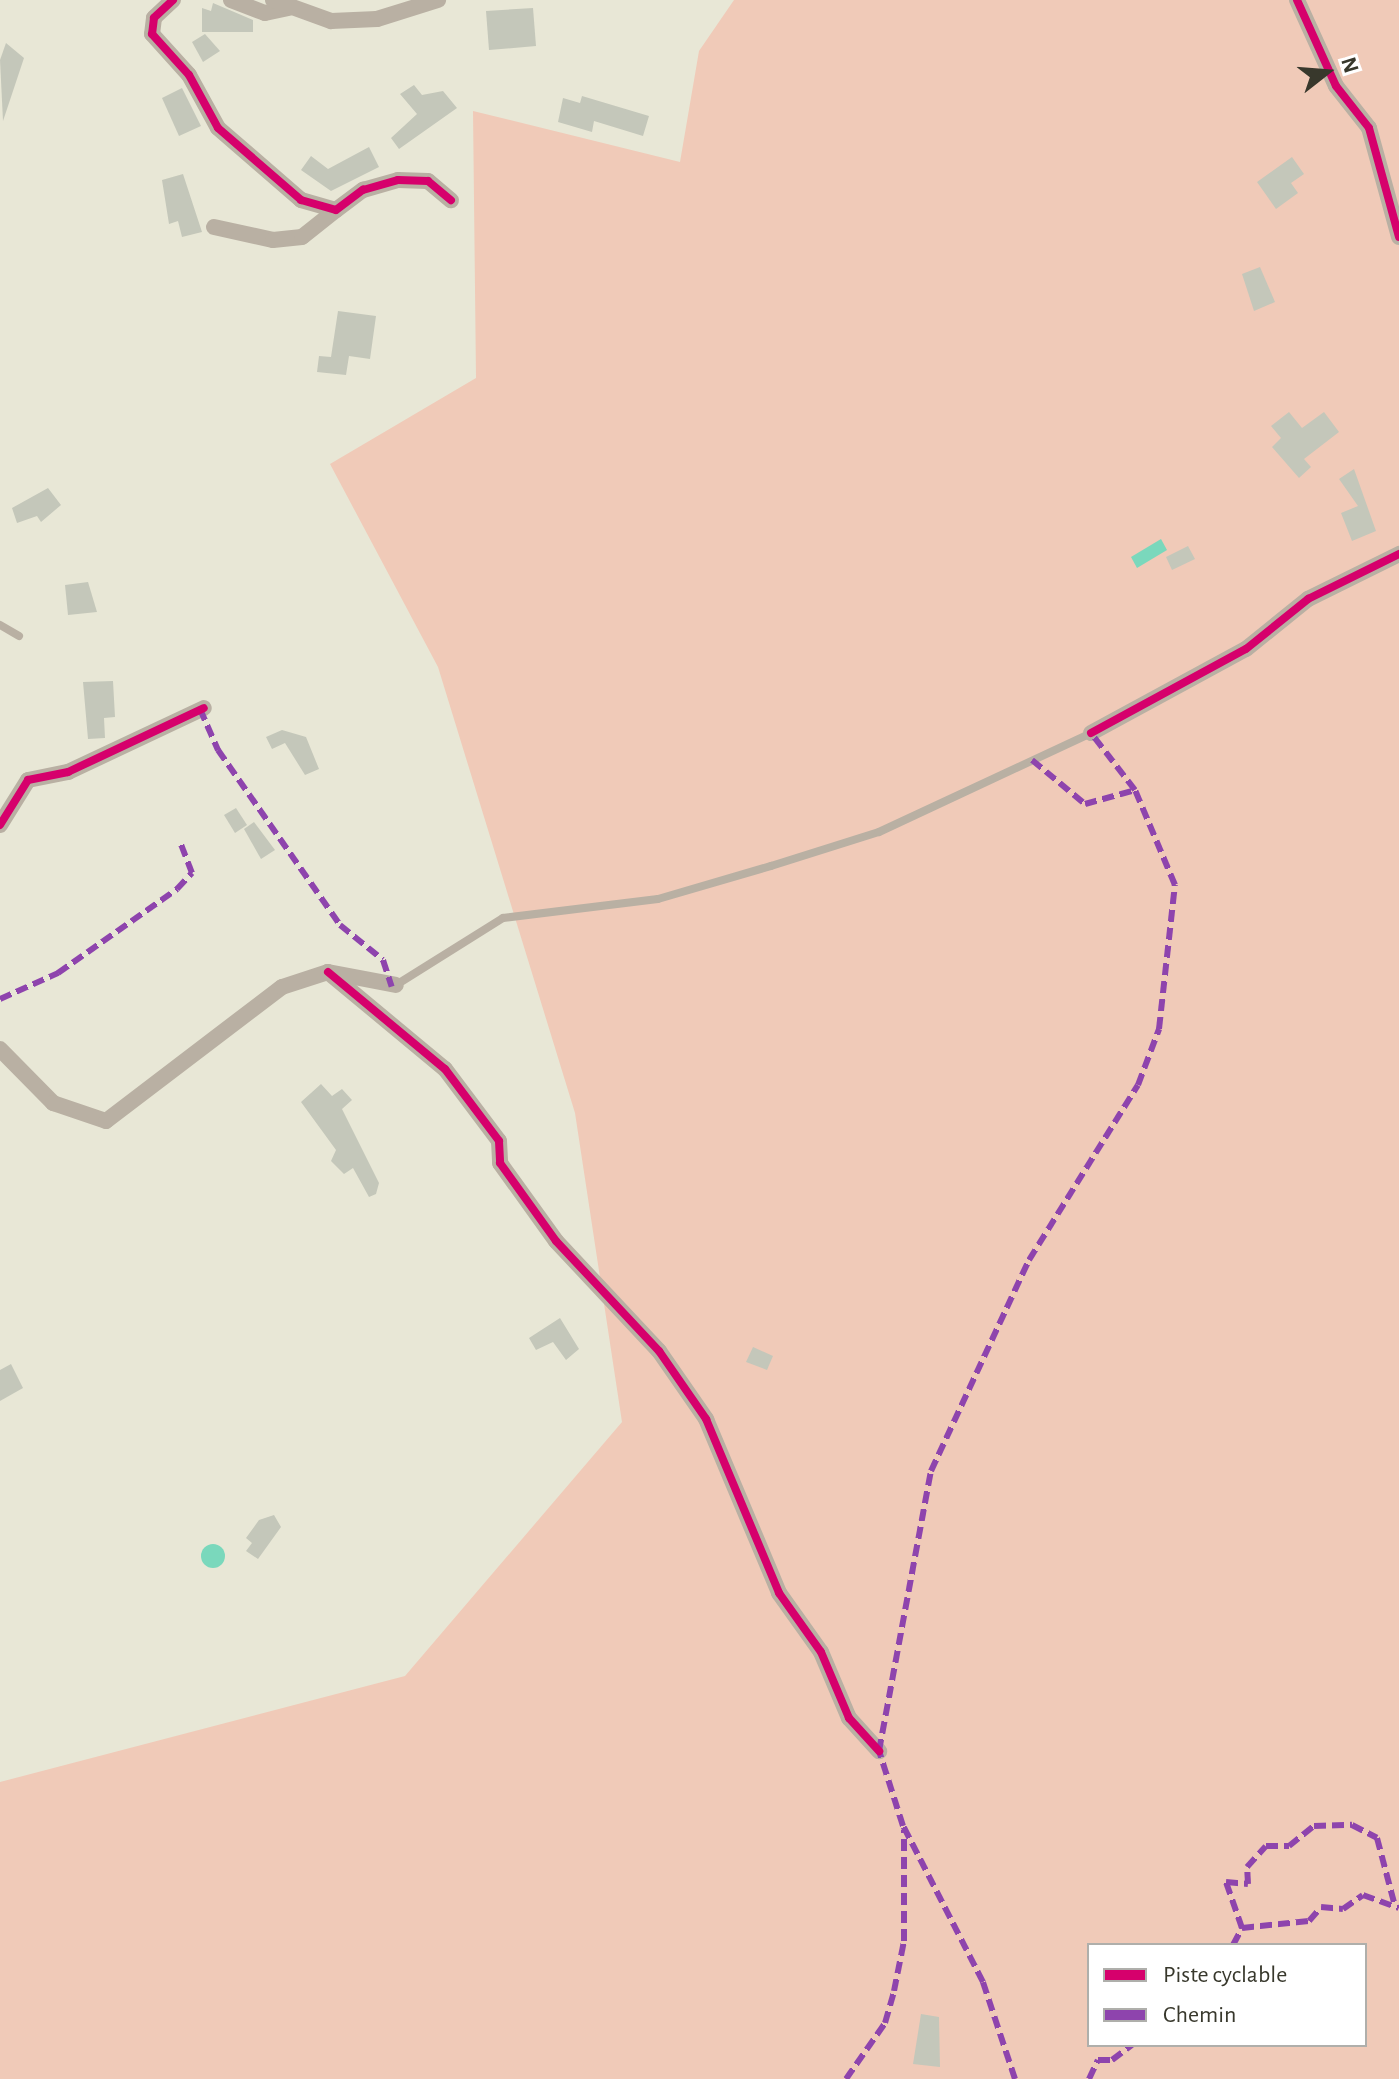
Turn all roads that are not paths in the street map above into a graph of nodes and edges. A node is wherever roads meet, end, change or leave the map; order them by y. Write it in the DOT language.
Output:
graph roads {
  1 [pos="173,0"];
  2 [pos="231,0"];
  3 [pos="438,0"];
  4 [pos="1297,0"];
  5 [pos="280,4"];
  6 [pos="451,200"];
  7 [pos="336,210"];
  8 [pos="214,227"];
  9 [pos="1399,237"];
  10 [pos="1399,554"];
  11 [pos="0,625"];
  12 [pos="19,636"];
  13 [pos="204,708"];
  14 [pos="1091,733"];
  15 [pos="0,825"];
  16 [pos="328,972"];
  17 [pos="396,985"];
  18 [pos="0,1049"];
  19 [pos="879,1751"];
  1 -- 7 [label="street"];
  2 -- 5 [label="street"];
  3 -- 5 [label="street"];
  4 -- 9 [label="street"];
  6 -- 7 [label="street"];
  7 -- 8 [label="street"];
  10 -- 14 [label="street"];
  11 -- 12 [label="lane"];
  13 -- 15 [label="street"];
  14 -- 17 [label="lane"];
  16 -- 17 [label="street"];
  16 -- 18 [label="street"];
  16 -- 19 [label="street"];
}
